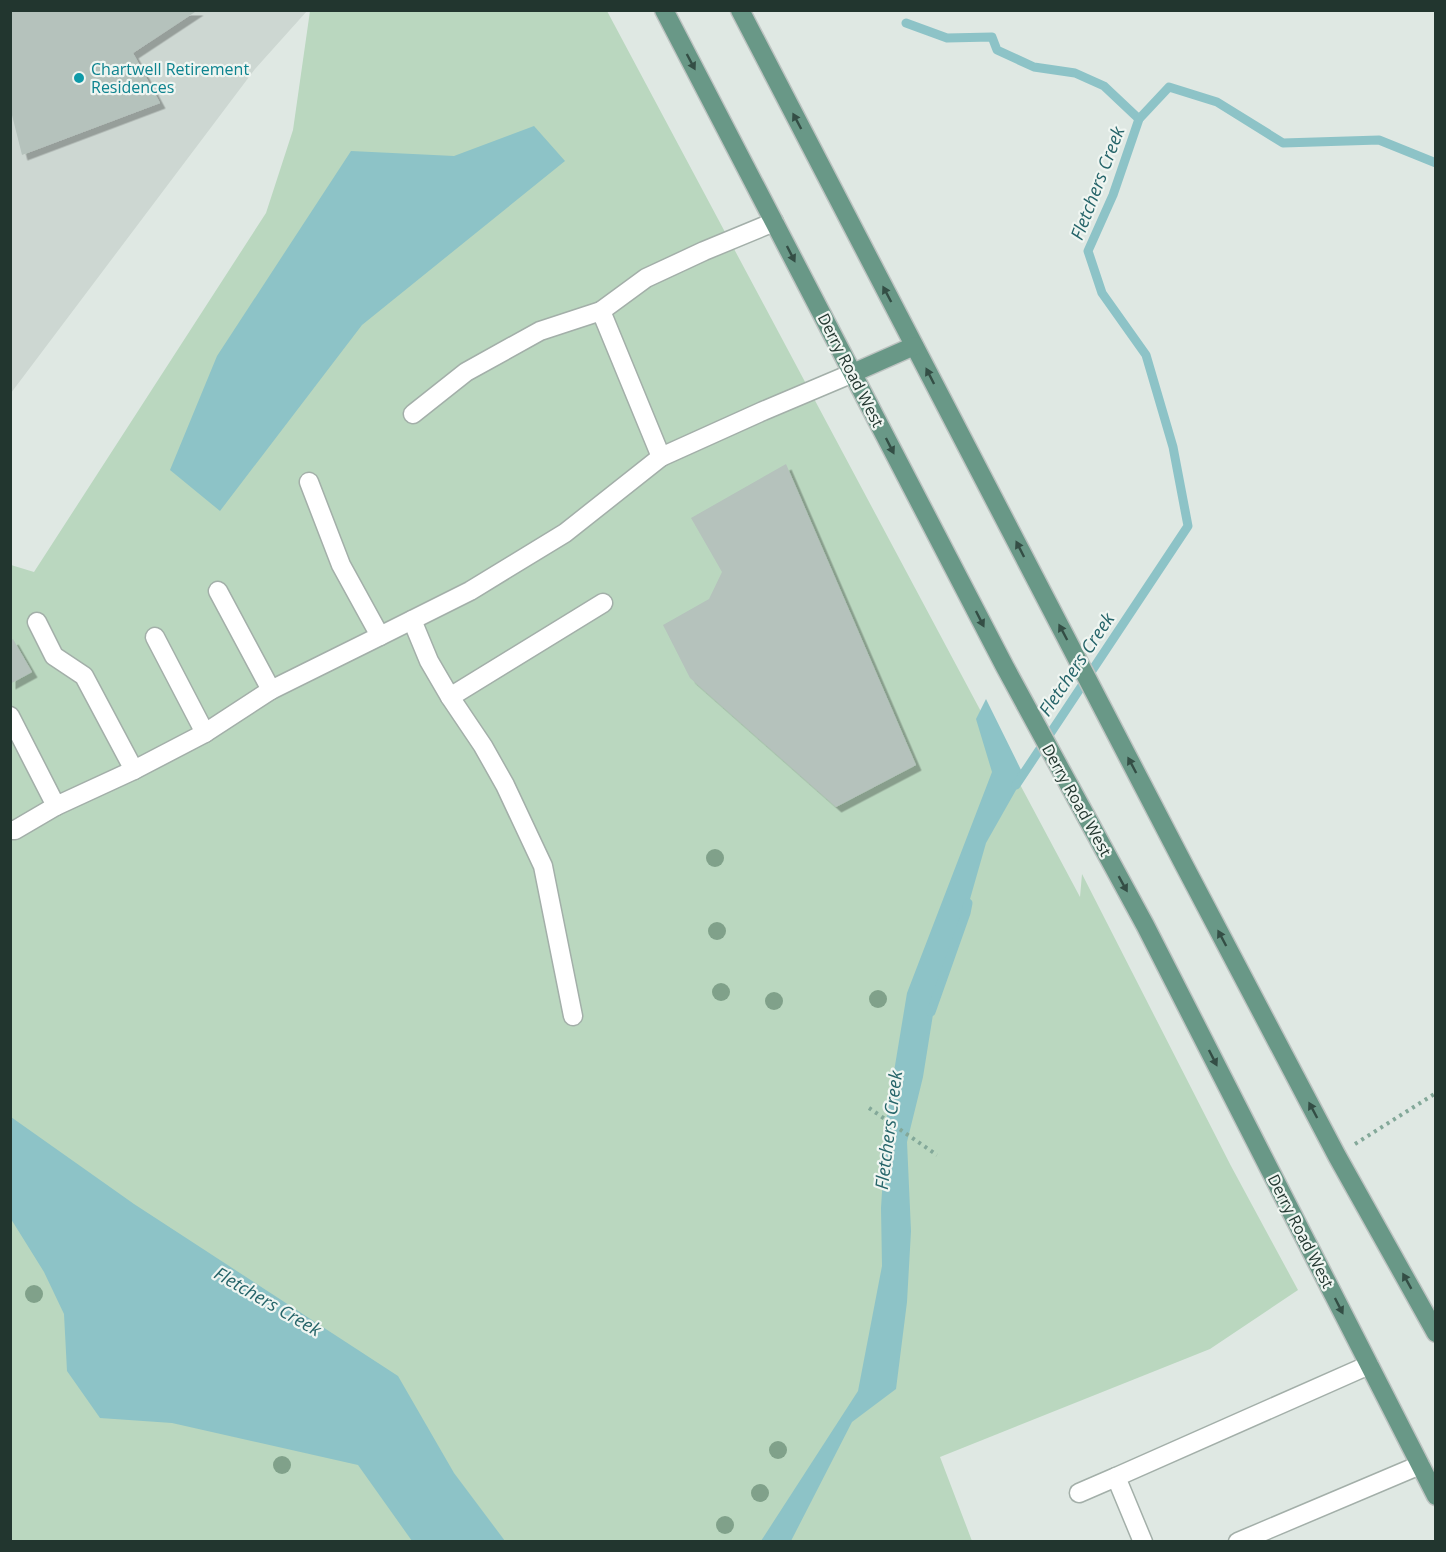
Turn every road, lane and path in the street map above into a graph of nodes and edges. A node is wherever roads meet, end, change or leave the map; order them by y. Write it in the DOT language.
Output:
graph roads {
  1 [pos="664,10"];
  2 [pos="740,10"];
  3 [pos="774,222"];
  4 [pos="601,310"];
  5 [pos="914,346"];
  6 [pos="853,373"];
  7 [pos="413,414"];
  8 [pos="661,457"];
  9 [pos="309,482"];
  10 [pos="218,591"];
  11 [pos="603,603"];
  12 [pos="412,620"];
  13 [pos="37,622"];
  14 [pos="380,636"];
  15 [pos="155,638"];
  16 [pos="271,690"];
  17 [pos="450,697"];
  18 [pos="10,716"];
  19 [pos="205,734"];
  20 [pos="16,741"];
  21 [pos="134,770"];
  22 [pos="56,806"];
  23 [pos="10,830"];
  24 [pos="573,1016"];
  25 [pos="1436,1093"];
  26 [pos="869,1108"];
  27 [pos="937,1155"];
  28 [pos="1337,1156"];
  29 [pos="1436,1333"];
  30 [pos="1369,1365"];
  31 [pos="1420,1465"];
  32 [pos="1116,1477"];
  33 [pos="1079,1493"];
  34 [pos="1436,1496"];
  35 [pos="1143,1542"];
  36 [pos="1238,1542"];
  1 -- 3 [label="main road, Derry Road West, one-way"];
  5 -- 2 [label="main road, one-way"];
  3 -- 4 [label="lane"];
  3 -- 6 [label="main road, Derry Road West, one-way"];
  4 -- 7 [label="lane"];
  4 -- 8 [label="lane"];
  5 -- 6 [label="main road"];
  28 -- 5 [label="main road, one-way"];
  6 -- 8 [label="lane"];
  6 -- 30 [label="main road, Derry Road West, one-way"];
  8 -- 12 [label="lane"];
  9 -- 14 [label="lane"];
  10 -- 16 [label="lane"];
  11 -- 17 [label="lane"];
  12 -- 14 [label="lane"];
  12 -- 17 [label="lane"];
  13 -- 21 [label="lane"];
  14 -- 16 [label="lane"];
  15 -- 19 [label="lane"];
  16 -- 19 [label="lane"];
  17 -- 24 [label="lane"];
  18 -- 20 [label="lane"];
  19 -- 21 [label="lane"];
  20 -- 22 [label="lane"];
  21 -- 22 [label="lane"];
  22 -- 23 [label="lane"];
  25 -- 28 [label="path"];
  26 -- 27 [label="path"];
  29 -- 28 [label="main road, one-way"];
  30 -- 31 [label="main road, Derry Road West"];
  30 -- 32 [label="lane"];
  31 -- 34 [label="main road, Derry Road West"];
  31 -- 36 [label="lane"];
  32 -- 33 [label="lane"];
  32 -- 35 [label="lane"];
}
